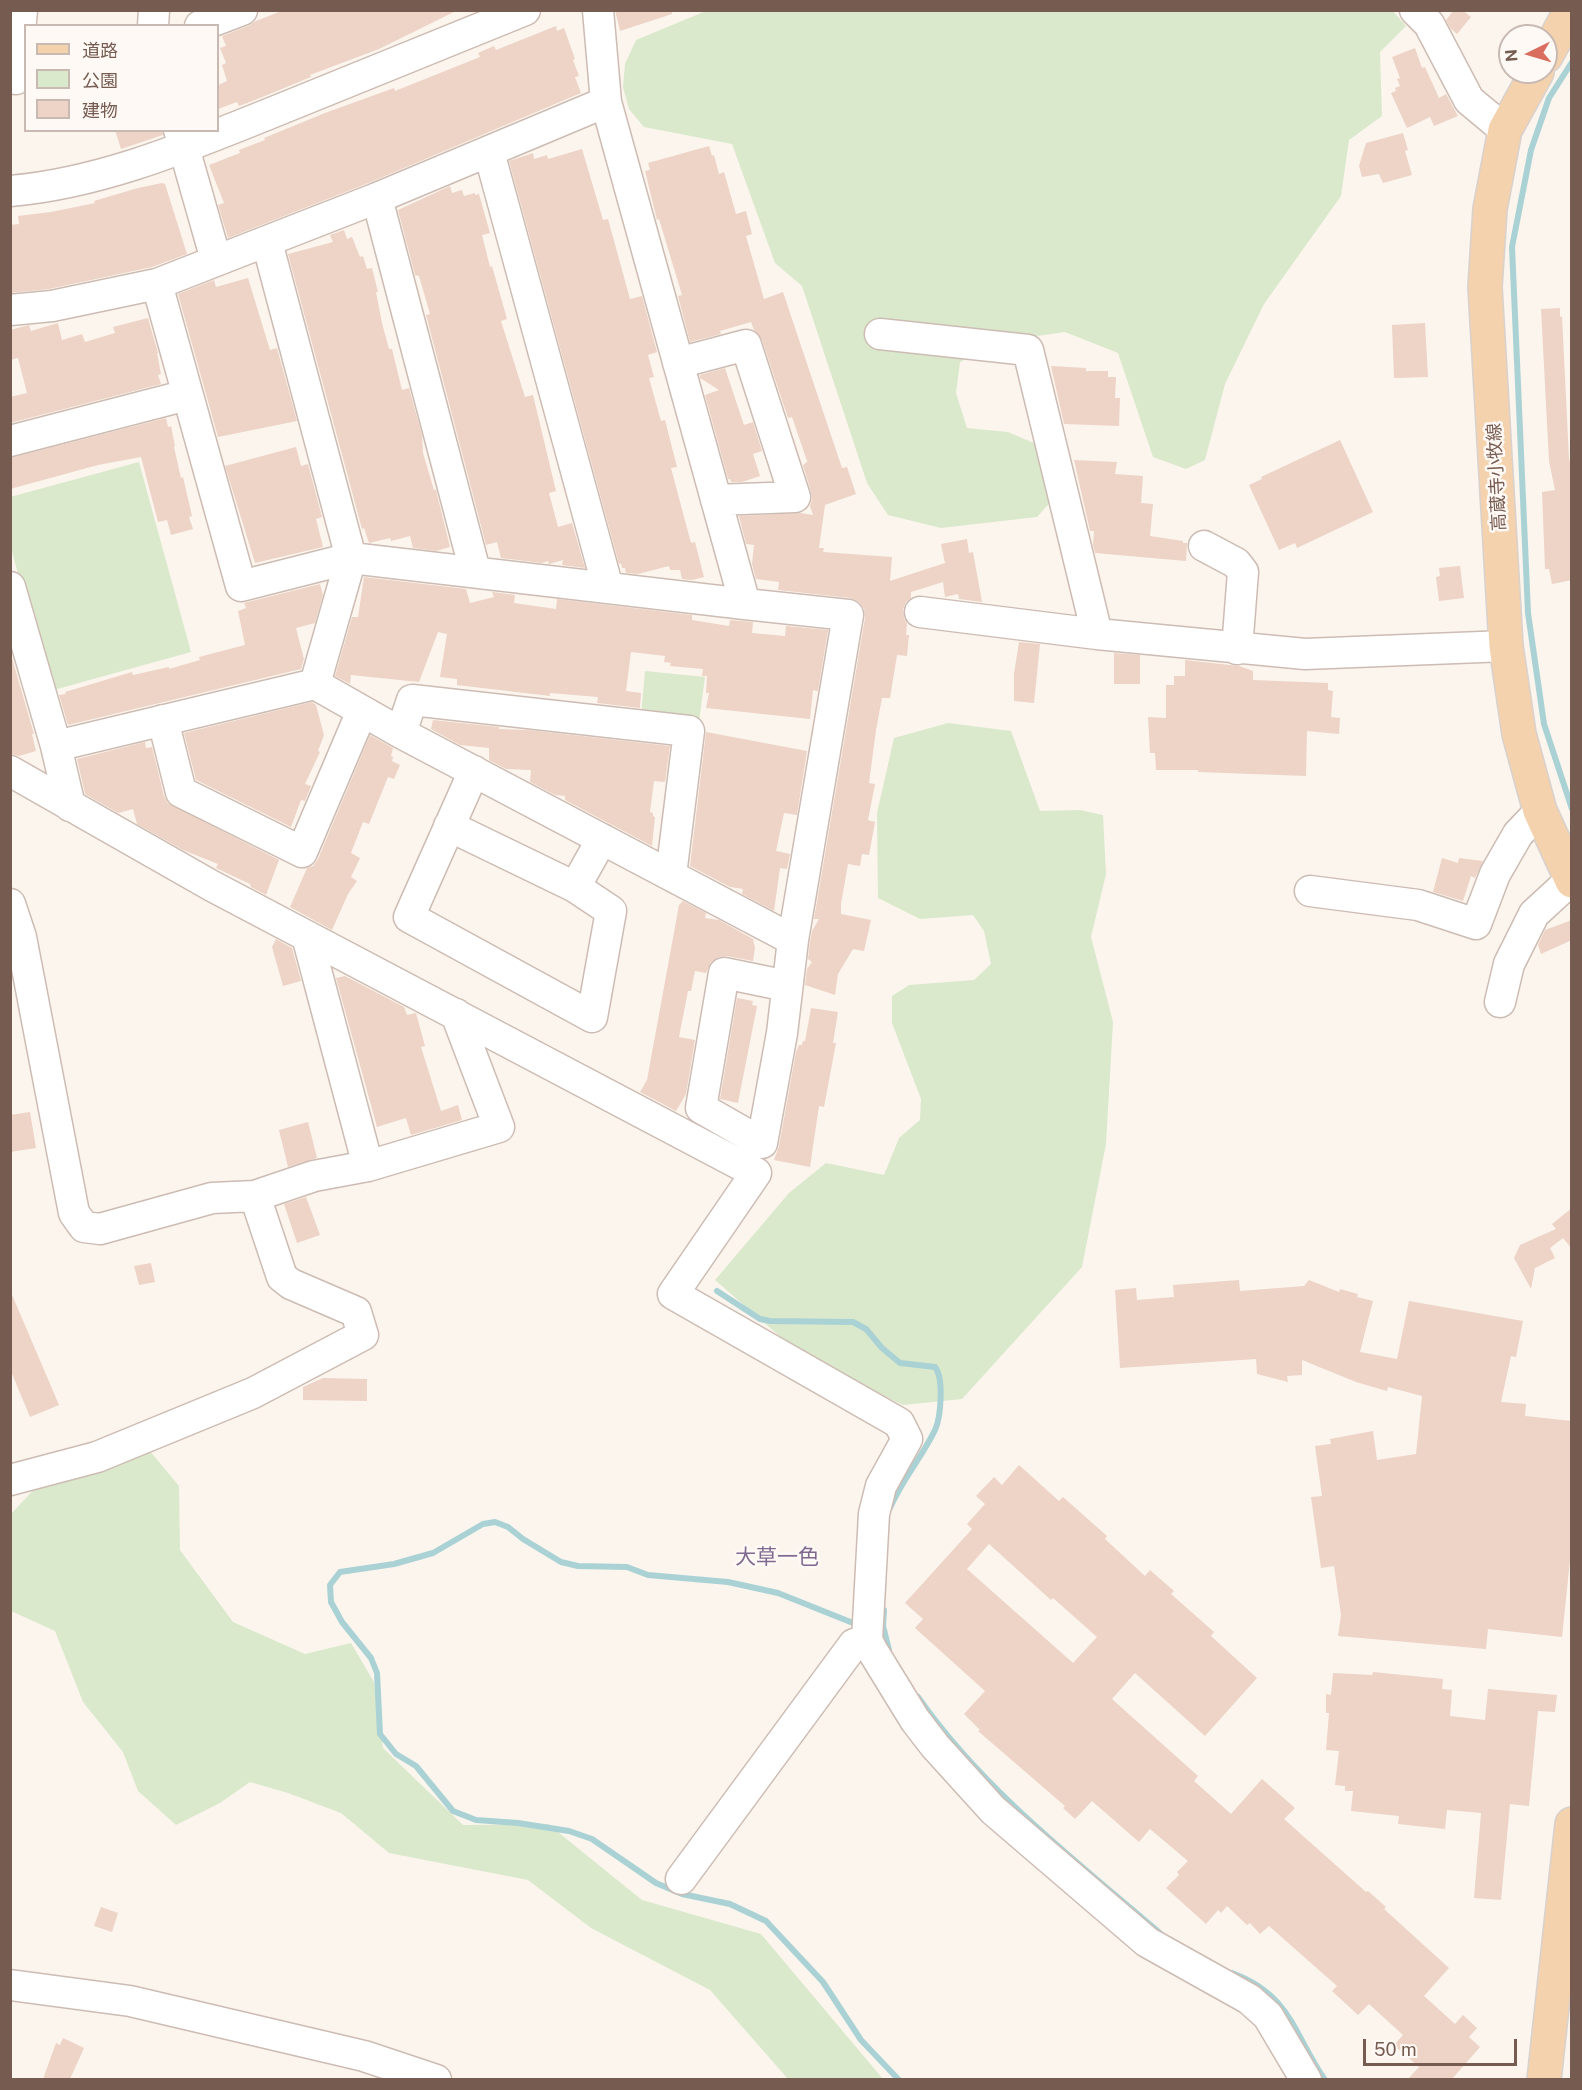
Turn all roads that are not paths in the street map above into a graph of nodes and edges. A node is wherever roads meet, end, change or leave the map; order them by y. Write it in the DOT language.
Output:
graph roads {
  1 [pos="22,10"];
  2 [pos="242,10"];
  3 [pos="525,10"];
  4 [pos="598,10"];
  5 [pos="1415,10"];
  6 [pos="1571,10"];
  7 [pos="205,24"];
  8 [pos="1558,34"];
  9 [pos="17,79"];
  10 [pos="1530,84"];
  11 [pos="606,102"];
  12 [pos="219,125"];
  13 [pos="1505,130"];
  14 [pos="201,132"];
  15 [pos="182,139"];
  16 [pos="489,152"];
  17 [pos="10,191"];
  18 [pos="377,198"];
  19 [pos="267,242"];
  20 [pos="216,260"];
  21 [pos="157,284"];
  22 [pos="10,310"];
  23 [pos="880,334"];
  24 [pos="678,363"];
  25 [pos="187,395"];
  26 [pos="10,441"];
  27 [pos="716,500"];
  28 [pos="1204,546"];
  29 [pos="351,558"];
  30 [pos="475,572"];
  31 [pos="10,587"];
  32 [pos="608,588"];
  33 [pos="745,604"];
  34 [pos="920,612"];
  35 [pos="15,619"];
  36 [pos="1097,633"];
  37 [pos="1506,646"];
  38 [pos="1237,649"];
  39 [pos="315,684"];
  40 [pos="362,711"];
  41 [pos="163,720"];
  42 [pos="401,733"];
  43 [pos="56,746"];
  44 [pos="10,771"];
  45 [pos="474,771"];
  46 [pos="70,806"];
  47 [pos="1540,812"];
  48 [pos="449,826"];
  49 [pos="602,839"];
  50 [pos="671,875"];
  51 [pos="1571,881"];
  52 [pos="575,888"];
  53 [pos="1310,891"];
  54 [pos="10,904"];
  55 [pos="308,936"];
  56 [pos="794,940"];
  57 [pos="787,986"];
  58 [pos="1500,1002"];
  59 [pos="456,1014"];
  60 [pos="368,1166"];
  61 [pos="255,1196"];
  62 [pos="10,1480"];
  63 [pos="867,1640"];
  64 [pos="1572,1824"];
  65 [pos="681,1879"];
  66 [pos="10,1984"];
  67 [pos="436,2079"];
  68 [pos="1306,2079"];
  69 [pos="1544,2079"];
  1 -- 9 [label="street"];
  2 -- 7 [label="street"];
  3 -- 12 [label="street"];
  4 -- 11 [label="street"];
  5 -- 13 [label="street"];
  6 -- 8 [label="main road"];
  10 -- 13 [label="main road, 高蔵寺小牧線"];
  11 -- 16 [label="street"];
  11 -- 24 [label="street"];
  13 -- 37 [label="main road, 高蔵寺小牧線"];
  14 -- 15 [label="street"];
  15 -- 17 [label="street"];
  15 -- 20 [label="street"];
  16 -- 18 [label="street"];
  16 -- 32 [label="street"];
  18 -- 19 [label="street"];
  18 -- 30 [label="street"];
  19 -- 20 [label="street"];
  19 -- 29 [label="street"];
  20 -- 21 [label="street"];
  21 -- 22 [label="street"];
  21 -- 25 [label="street"];
  23 -- 36 [label="street"];
  24 -- 27 [label="street"];
  24 -- 27 [label="street"];
  25 -- 26 [label="street"];
  25 -- 29 [label="street"];
  27 -- 33 [label="street"];
  28 -- 38 [label="street"];
  29 -- 30 [label="street"];
  29 -- 39 [label="street"];
  30 -- 32 [label="street"];
  31 -- 35 [label="street"];
  32 -- 33 [label="street"];
  33 -- 56 [label="street"];
  34 -- 36 [label="street"];
  35 -- 43 [label="street"];
  36 -- 38 [label="street"];
  37 -- 38 [label="street"];
  37 -- 47 [label="main road, 高蔵寺小牧線"];
  39 -- 40 [label="street"];
  39 -- 41 [label="street"];
  40 -- 41 [label="street"];
  40 -- 42 [label="street"];
  41 -- 43 [label="street"];
  42 -- 45 [label="street"];
  42 -- 50 [label="street"];
  43 -- 46 [label="street"];
  44 -- 46 [label="street"];
  45 -- 48 [label="street"];
  45 -- 49 [label="street"];
  46 -- 55 [label="street"];
  47 -- 51 [label="main road, 高蔵寺小牧線"];
  47 -- 53 [label="street"];
  48 -- 52 [label="street"];
  48 -- 52 [label="street"];
  49 -- 50 [label="street"];
  49 -- 52 [label="street"];
  50 -- 56 [label="street"];
  51 -- 58 [label="street"];
  54 -- 61 [label="street"];
  55 -- 59 [label="street"];
  55 -- 60 [label="street"];
  56 -- 57 [label="street"];
  57 -- 57 [label="street"];
  59 -- 60 [label="street"];
  59 -- 63 [label="street"];
  60 -- 61 [label="street"];
  61 -- 62 [label="street"];
  63 -- 65 [label="street"];
  63 -- 68 [label="street"];
  64 -- 69 [label="main road"];
  66 -- 67 [label="street"];
}
